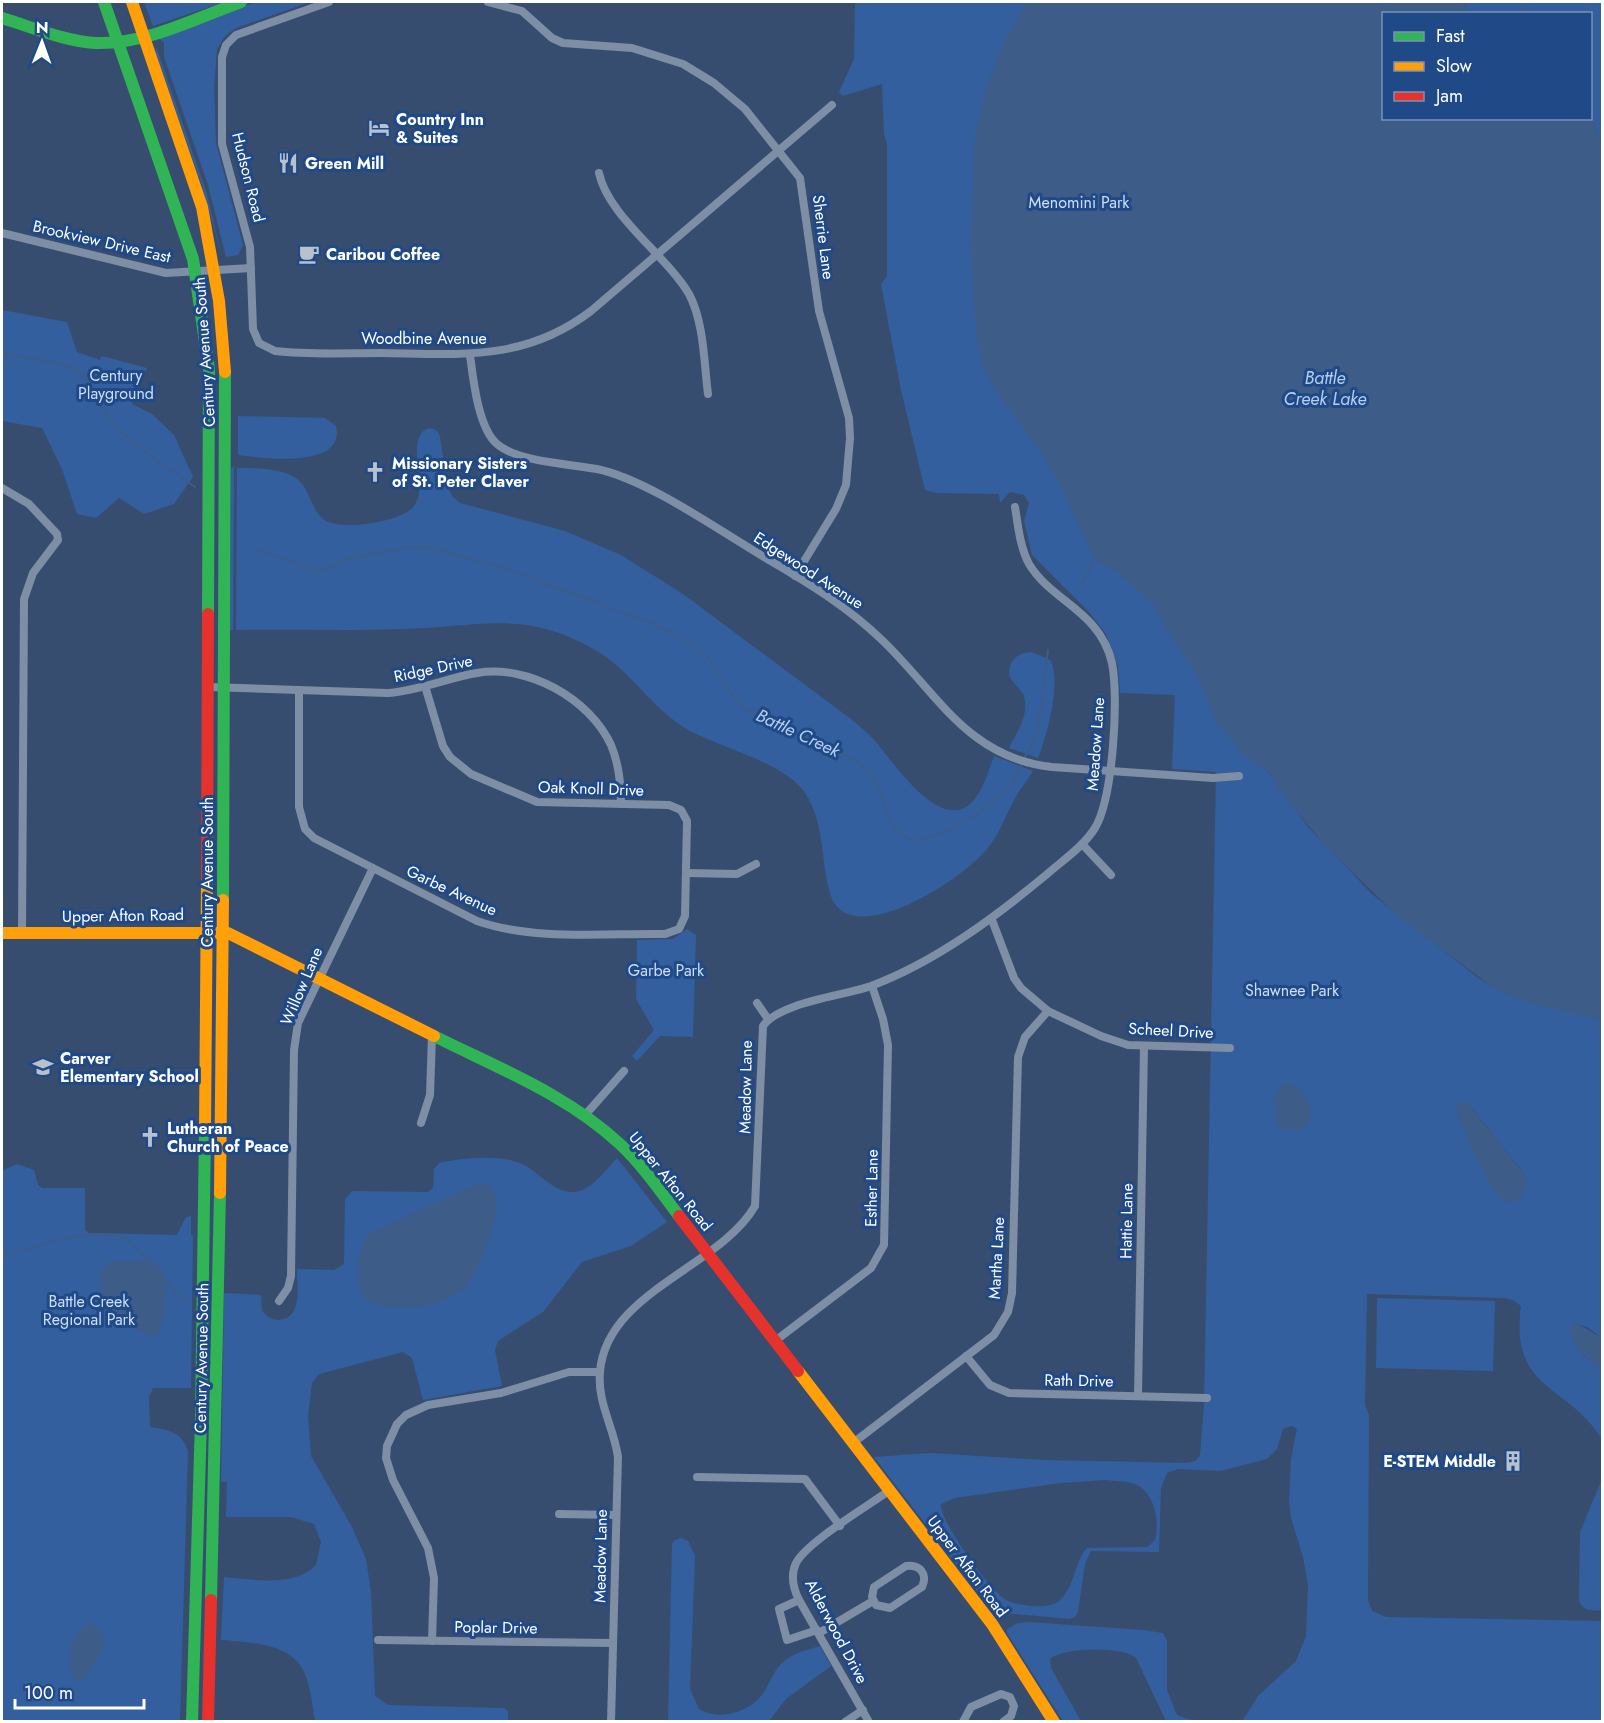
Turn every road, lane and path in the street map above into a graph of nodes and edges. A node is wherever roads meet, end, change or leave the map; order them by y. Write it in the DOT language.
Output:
graph roads {
  1 [pos="104,2"];
  2 [pos="132,2"];
  3 [pos="241,2"];
  4 [pos="329,2"];
  5 [pos="488,2"];
  6 [pos="2,18"];
  7 [pos="143,35"];
  8 [pos="117,41"];
  9 [pos="832,105"];
  10 [pos="779,149"];
  11 [pos="599,173"];
  12 [pos="2,233"];
  13 [pos="657,254"];
  14 [pos="252,268"];
  15 [pos="215,270"];
  16 [pos="196,272"];
  17 [pos="470,354"];
  18 [pos="708,394"];
  19 [pos="2,488"];
  20 [pos="1015,507"];
  21 [pos="795,576"];
  22 [pos="425,686"];
  23 [pos="209,687"];
  24 [pos="225,688"];
  25 [pos="299,692"];
  26 [pos="1110,771"];
  27 [pos="1239,776"];
  28 [pos="621,804"];
  29 [pos="1082,844"];
  30 [pos="756,864"];
  31 [pos="373,868"];
  32 [pos="687,873"];
  33 [pos="1112,874"];
  34 [pos="992,920"];
  35 [pos="207,931"];
  36 [pos="223,932"];
  37 [pos="2,933"];
  38 [pos="22,933"];
  39 [pos="318,978"];
  40 [pos="872,986"];
  41 [pos="757,1003"];
  42 [pos="1047,1011"];
  43 [pos="768,1019"];
  44 [pos="432,1035"];
  45 [pos="1144,1046"];
  46 [pos="1230,1048"];
  47 [pos="624,1071"];
  48 [pos="586,1114"];
  49 [pos="421,1123"];
  50 [pos="706,1252"];
  51 [pos="279,1301"];
  52 [pos="775,1341"];
  53 [pos="966,1356"];
  54 [pos="600,1372"];
  55 [pos="1138,1396"];
  56 [pos="1207,1398"];
  57 [pos="853,1443"];
  58 [pos="697,1477"];
  59 [pos="890,1490"];
  60 [pos="559,1514"];
  61 [pos="616,1515"];
  62 [pos="840,1526"];
  63 [pos="799,1600"];
  64 [pos="873,1601"];
  65 [pos="818,1632"];
  66 [pos="378,1640"];
  67 [pos="432,1641"];
  68 [pos="613,1643"];
  69 [pos="862,1710"];
  70 [pos="192,1722"];
  71 [pos="208,1722"];
  72 [pos="612,1722"];
  73 [pos="845,1722"];
  74 [pos="869,1722"];
  75 [pos="963,1722"];
  76 [pos="1003,1722"];
  77 [pos="1054,1722"];
  1 -- 8 [label="main road, Century Avenue South"];
  2 -- 7 [label="main road, Century Avenue South"];
  3 -- 7 [label="main road"];
  4 -- 14 [label="street, Hudson Road"];
  5 -- 10 [label="street, Sherrie Lane"];
  6 -- 8 [label="main road"];
  7 -- 8 [label="main road"];
  7 -- 15 [label="main road, Century Avenue South"];
  8 -- 16 [label="main road, Century Avenue South"];
  9 -- 10 [label="street, Woodbine Avenue"];
  10 -- 13 [label="street, Woodbine Avenue"];
  10 -- 21 [label="street, Sherrie Lane"];
  11 -- 13 [label="street"];
  12 -- 16 [label="street, Brookview Drive East"];
  13 -- 17 [label="street, Woodbine Avenue"];
  13 -- 18 [label="street"];
  14 -- 15 [label="street"];
  14 -- 17 [label="street, Woodbine Avenue"];
  15 -- 16 [label="street"];
  15 -- 24 [label="main road, Century Avenue South"];
  16 -- 23 [label="main road, Century Avenue South"];
  17 -- 21 [label="street, Edgewood Avenue"];
  19 -- 38 [label="street"];
  20 -- 26 [label="street, Meadow Lane"];
  21 -- 26 [label="street, Edgewood Avenue"];
  22 -- 25 [label="street, Ridge Drive"];
  22 -- 28 [label="street, Oak Knoll Drive"];
  22 -- 28 [label="street, Ridge Drive"];
  23 -- 24 [label="street, Ridge Drive"];
  23 -- 35 [label="main road, Century Avenue South"];
  24 -- 25 [label="street, Ridge Drive"];
  24 -- 36 [label="main road, Century Avenue South"];
  25 -- 31 [label="street, Garbe Avenue"];
  26 -- 27 [label="street, Edgewood Avenue"];
  26 -- 29 [label="street, Meadow Lane"];
  28 -- 32 [label="street, Oak Knoll Drive"];
  29 -- 33 [label="street"];
  29 -- 34 [label="street, Meadow Lane"];
  30 -- 32 [label="street"];
  31 -- 32 [label="street, Garbe Avenue"];
  31 -- 39 [label="street, Willow Lane"];
  34 -- 40 [label="street, Meadow Lane"];
  34 -- 42 [label="street, Scheel Drive"];
  35 -- 36 [label="main road, Upper Afton Road"];
  35 -- 38 [label="main road, Upper Afton Road"];
  35 -- 70 [label="main road, Century Avenue South"];
  36 -- 39 [label="main road, Upper Afton Road"];
  36 -- 71 [label="main road, Century Avenue South"];
  37 -- 38 [label="main road, Upper Afton Road"];
  39 -- 44 [label="main road, Upper Afton Road"];
  39 -- 51 [label="street, Willow Lane"];
  40 -- 43 [label="street, Meadow Lane"];
  40 -- 52 [label="street, Esther Lane"];
  41 -- 43 [label="street"];
  42 -- 45 [label="street, Scheel Drive"];
  42 -- 53 [label="street, Martha Lane"];
  43 -- 50 [label="street, Meadow Lane"];
  44 -- 48 [label="main road, Upper Afton Road"];
  44 -- 49 [label="street"];
  45 -- 46 [label="street, Scheel Drive"];
  45 -- 55 [label="street, Hattie Lane"];
  47 -- 48 [label="street"];
  48 -- 50 [label="main road, Upper Afton Road"];
  50 -- 52 [label="main road, Upper Afton Road"];
  50 -- 54 [label="street, Meadow Lane"];
  52 -- 57 [label="main road, Upper Afton Road"];
  53 -- 55 [label="street, Rath Drive"];
  53 -- 57 [label="street, Martha Lane"];
  54 -- 61 [label="street, Meadow Lane"];
  54 -- 67 [label="street"];
  55 -- 56 [label="street, Rath Drive"];
  57 -- 59 [label="main road, Upper Afton Road"];
  58 -- 62 [label="street"];
  59 -- 62 [label="street, Alderwood Drive"];
  59 -- 77 [label="main road, Upper Afton Road"];
  60 -- 61 [label="street"];
  61 -- 68 [label="street, Meadow Lane"];
  62 -- 63 [label="street, Alderwood Drive"];
  63 -- 65 [label="street, Alderwood Drive"];
  63 -- 65 [label="street"];
  64 -- 64 [label="street"];
  64 -- 65 [label="street"];
  65 -- 69 [label="street, Alderwood Drive"];
  66 -- 67 [label="street, Poplar Drive"];
  67 -- 68 [label="street, Poplar Drive"];
  68 -- 72 [label="street, Meadow Lane"];
  69 -- 73 [label="street"];
  69 -- 74 [label="street, Alderwood Drive"];
  75 -- 76 [label="street"];
}
